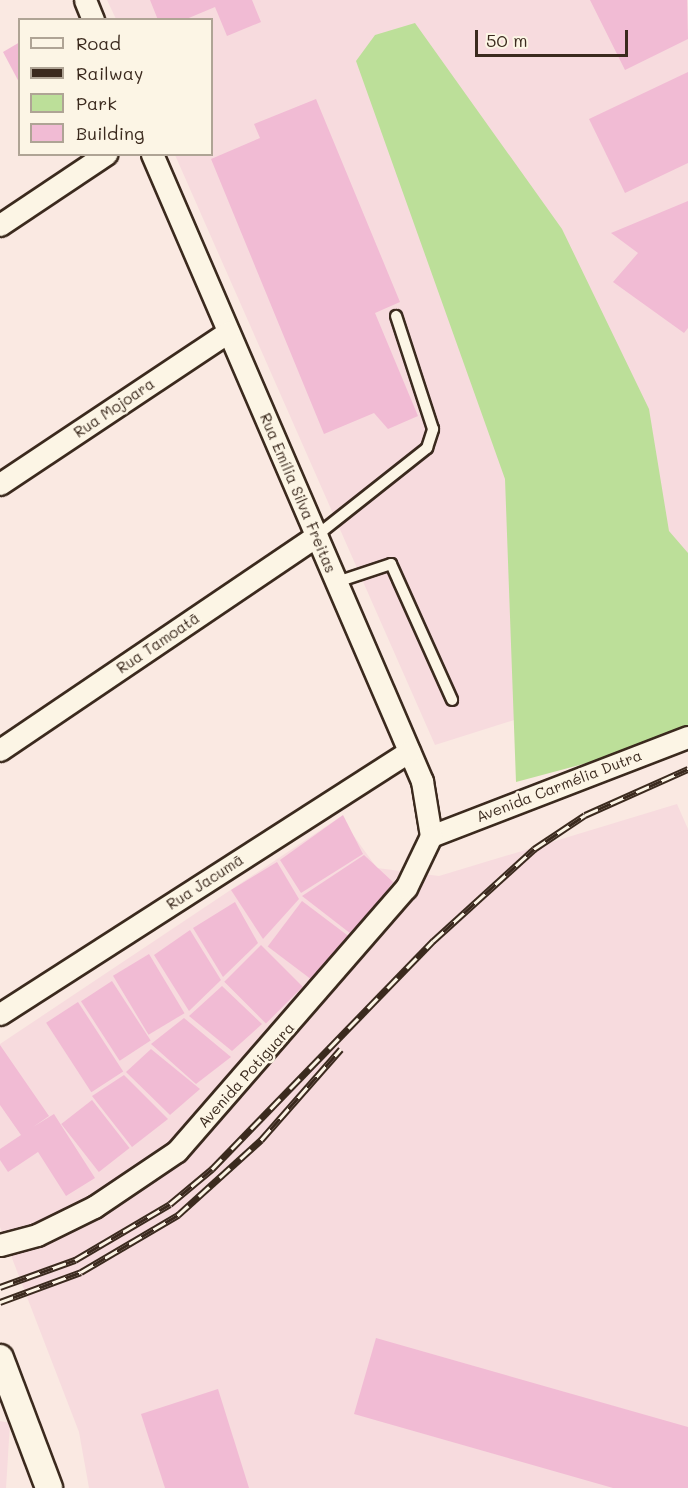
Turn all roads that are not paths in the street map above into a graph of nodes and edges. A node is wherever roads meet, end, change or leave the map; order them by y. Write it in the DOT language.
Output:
graph roads {
  1 [pos="85,0"];
  2 [pos="92,18"];
  3 [pos="103,156"];
  4 [pos="153,156"];
  5 [pos="0,225"];
  6 [pos="396,316"];
  7 [pos="228,332"];
  8 [pos="0,484"];
  9 [pos="316,536"];
  10 [pos="337,582"];
  11 [pos="452,700"];
  12 [pos="688,737"];
  13 [pos="0,750"];
  14 [pos="410,751"];
  15 [pos="431,836"];
  16 [pos="0,1014"];
  17 [pos="0,1245"];
  18 [pos="2,1363"];
  19 [pos="49,1488"];
  1 -- 2 [label="street"];
  3 -- 5 [label="street"];
  4 -- 7 [label="street, Rua Emília Silva Freitas"];
  6 -- 9 [label="lane"];
  7 -- 8 [label="street, Rua Mojoara"];
  7 -- 9 [label="street, Rua Emília Silva Freitas"];
  9 -- 10 [label="street, Rua Emília Silva Freitas"];
  9 -- 13 [label="street, Rua Tamoatã"];
  10 -- 11 [label="lane"];
  10 -- 14 [label="street, Rua Emília Silva Freitas"];
  12 -- 15 [label="street, Avenida Carmélia Dutra"];
  14 -- 15 [label="street, Rua Emília Silva Freitas"];
  14 -- 16 [label="street, Rua Jacumã"];
  15 -- 17 [label="street, Avenida Potiguara"];
  18 -- 19 [label="street"];
}
